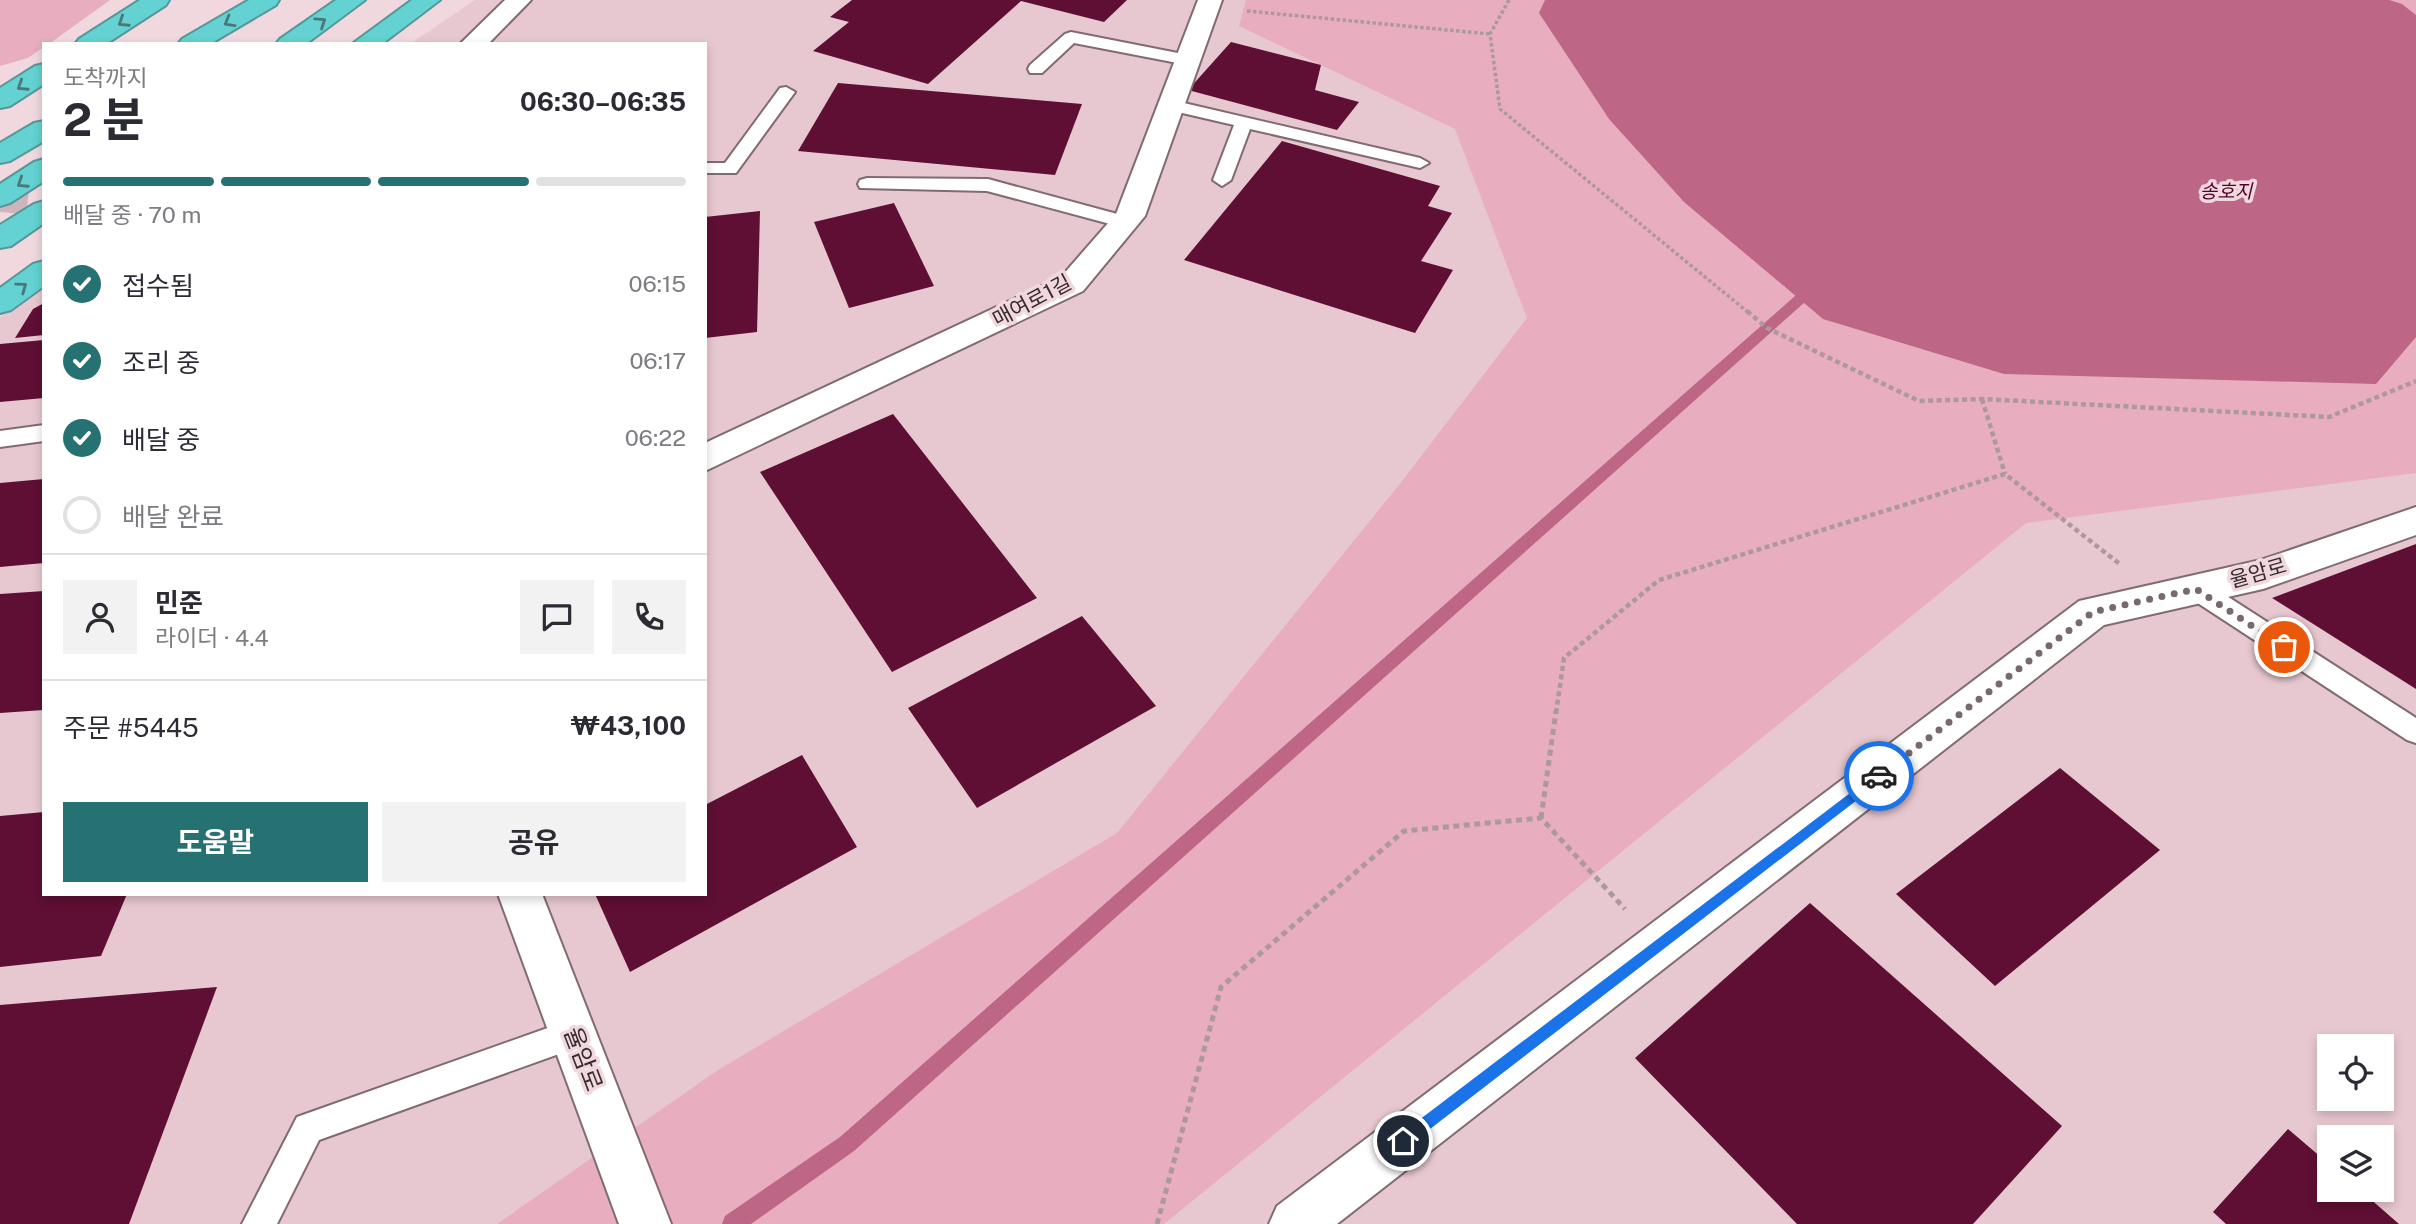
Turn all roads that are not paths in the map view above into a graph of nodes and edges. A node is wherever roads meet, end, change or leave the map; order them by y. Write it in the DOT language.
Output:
graph roads {
  1 [pos="157,0"];
  2 [pos="353,0"];
  3 [pos="428,0"];
  4 [pos="519,0"];
  5 [pos="1209,3"];
  6 [pos="277,4"];
  7 [pos="91,42"];
  8 [pos="195,42"];
  9 [pos="234,42"];
  10 [pos="292,42"];
  11 [pos="368,42"];
  12 [pos="475,42"];
  13 [pos="1188,60"];
  14 [pos="1036,69"];
  15 [pos="42,73"];
  16 [pos="786,92"];
  17 [pos="0,100"];
  18 [pos="1171,105"];
  19 [pos="1244,122"];
  20 [pos="42,131"];
  21 [pos="0,155"];
  22 [pos="1420,163"];
  23 [pos="707,168"];
  24 [pos="42,170"];
  25 [pos="1222,180"];
  26 [pos="867,184"];
  27 [pos="0,197"];
  28 [pos="42,211"];
  29 [pos="1125,222"];
  30 [pos="0,239"];
  31 [pos="42,272"];
  32 [pos="0,303"];
  33 [pos="42,433"];
  34 [pos="0,439"];
  35 [pos="707,457"];
  36 [pos="2416,521"];
  37 [pos="2178,593"];
  38 [pos="2416,732"];
  39 [pos="521,896"];
  40 [pos="573,1034"];
  41 [pos="1315,1218"];
  42 [pos="259,1224"];
  43 [pos="645,1224"];
  1 -- 7 [label="highway, one-way"];
  10 -- 2 [label="highway, one-way"];
  3 -- 11 [label="highway"];
  4 -- 12 [label="street"];
  5 -- 13 [label="street, 매여로1길"];
  6 -- 8 [label="highway, one-way"];
  6 -- 9 [label="highway"];
  13 -- 14 [label="lane"];
  13 -- 18 [label="street, 매여로1길"];
  15 -- 17 [label="highway, one-way"];
  16 -- 23 [label="lane"];
  18 -- 19 [label="lane"];
  18 -- 29 [label="street, 매여로1길"];
  19 -- 22 [label="lane"];
  19 -- 25 [label="lane"];
  20 -- 21 [label="highway"];
  24 -- 27 [label="highway, one-way"];
  26 -- 29 [label="lane"];
  28 -- 30 [label="highway"];
  29 -- 35 [label="street, 매여로1길"];
  32 -- 31 [label="highway, one-way"];
  33 -- 34 [label="lane"];
  36 -- 37 [label="street, 율암로"];
  37 -- 38 [label="lane"];
  37 -- 41 [label="street, 율암로"];
  39 -- 40 [label="street, 율암로"];
  40 -- 42 [label="lane"];
  40 -- 43 [label="street, 율암로"];
}
